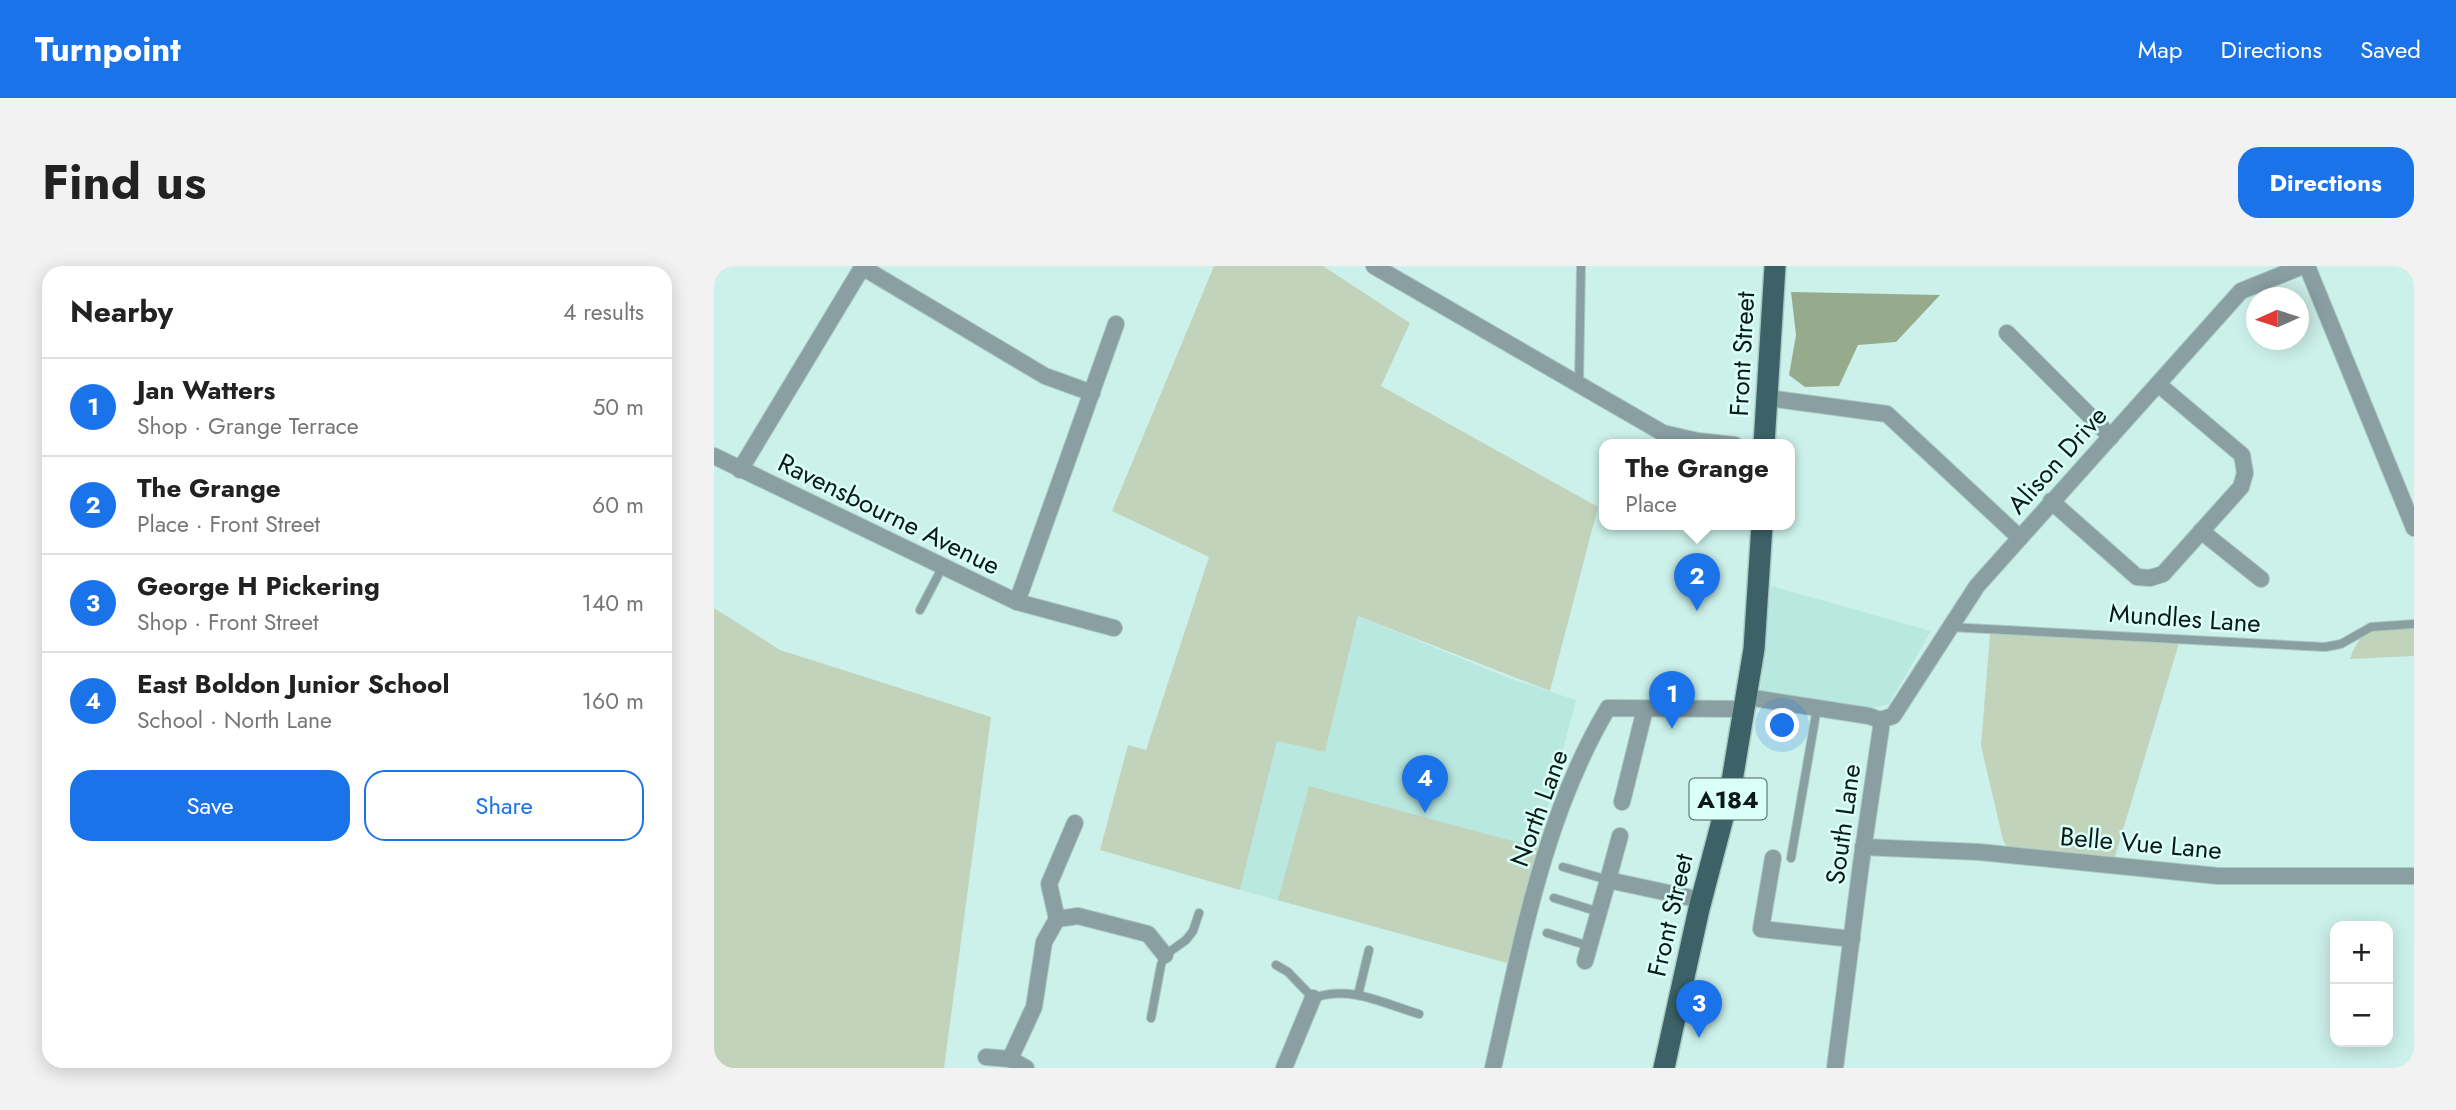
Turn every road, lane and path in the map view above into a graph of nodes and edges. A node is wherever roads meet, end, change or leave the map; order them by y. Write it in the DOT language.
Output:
graph roads {
  1 [pos="862,266"];
  2 [pos="1374,266"];
  3 [pos="1581,266"];
  4 [pos="1776,266"];
  5 [pos="2305,266"];
  6 [pos="1116,324"];
  7 [pos="2007,333"];
  8 [pos="1579,384"];
  9 [pos="2158,384"];
  10 [pos="1092,393"];
  11 [pos="1768,398"];
  12 [pos="2111,437"];
  13 [pos="1689,439"];
  14 [pos="1765,439"];
  15 [pos="714,456"];
  16 [pos="740,470"];
  17 [pos="2052,501"];
  18 [pos="2414,528"];
  19 [pos="1762,530"];
  20 [pos="2201,531"];
  21 [pos="2020,538"];
  22 [pos="943,566"];
  23 [pos="2261,579"];
  24 [pos="1017,602"];
  25 [pos="920,610"];
  26 [pos="2414,624"];
  27 [pos="1949,627"];
  28 [pos="1114,628"];
  29 [pos="1746,703"];
  30 [pos="1817,708"];
  31 [pos="1645,709"];
  32 [pos="1880,720"];
  33 [pos="1622,802"];
  34 [pos="1076,823"];
  35 [pos="1620,836"];
  36 [pos="1863,847"];
  37 [pos="1773,858"];
  38 [pos="1791,858"];
  39 [pos="1563,867"];
  40 [pos="2414,876"];
  41 [pos="1608,880"];
  42 [pos="1554,898"];
  43 [pos="1701,900"];
  44 [pos="1599,912"];
  45 [pos="1199,913"];
  46 [pos="1057,919"];
  47 [pos="1547,933"];
  48 [pos="1852,939"];
  49 [pos="1369,950"];
  50 [pos="1587,954"];
  51 [pos="1165,955"];
  52 [pos="1276,965"];
  53 [pos="1358,995"];
  54 [pos="1313,998"];
  55 [pos="1419,1014"];
  56 [pos="1151,1018"];
  57 [pos="986,1057"];
  58 [pos="1010,1059"];
  59 [pos="1026,1068"];
  60 [pos="1283,1068"];
  61 [pos="1493,1068"];
  62 [pos="1664,1068"];
  63 [pos="1836,1068"];
  1 -- 10 [label="street"];
  1 -- 16 [label="street"];
  2 -- 8 [label="street"];
  3 -- 8 [label="lane"];
  4 -- 11 [label="main road, Front Street"];
  5 -- 9 [label="street, Alison Drive"];
  5 -- 18 [label="street"];
  6 -- 10 [label="street, Ravensbourne Avenue"];
  7 -- 12 [label="street"];
  8 -- 13 [label="street"];
  9 -- 12 [label="street, Alison Drive"];
  9 -- 20 [label="street"];
  10 -- 24 [label="street, Ravensbourne Avenue"];
  11 -- 14 [label="main road, Front Street"];
  11 -- 21 [label="street"];
  12 -- 17 [label="street, Alison Drive"];
  15 -- 16 [label="street, Ravensbourne Avenue"];
  16 -- 22 [label="street, Ravensbourne Avenue"];
  17 -- 20 [label="street"];
  17 -- 21 [label="street, Alison Drive"];
  19 -- 29 [label="main road, Front Street / A184"];
  20 -- 23 [label="street"];
  21 -- 27 [label="street, Alison Drive"];
  22 -- 24 [label="street, Ravensbourne Avenue"];
  22 -- 25 [label="lane"];
  24 -- 28 [label="street, Ravensbourne Avenue"];
  26 -- 27 [label="lane, Mundles Lane"];
  27 -- 32 [label="street, Alison Drive"];
  29 -- 30 [label="street"];
  29 -- 31 [label="street"];
  29 -- 43 [label="main road, Front Street / A184"];
  30 -- 32 [label="street"];
  30 -- 38 [label="lane"];
  31 -- 33 [label="street"];
  31 -- 61 [label="street, North Lane"];
  32 -- 36 [label="street, South Lane"];
  34 -- 46 [label="street"];
  35 -- 41 [label="street"];
  36 -- 40 [label="street, Belle Vue Lane"];
  36 -- 48 [label="street, South Lane"];
  37 -- 48 [label="street"];
  39 -- 41 [label="lane"];
  41 -- 43 [label="street"];
  41 -- 44 [label="street"];
  42 -- 44 [label="lane"];
  43 -- 62 [label="main road, Front Street / A184"];
  44 -- 50 [label="street"];
  45 -- 51 [label="lane"];
  46 -- 51 [label="street"];
  46 -- 58 [label="street"];
  47 -- 50 [label="lane"];
  48 -- 63 [label="street, South Lane"];
  49 -- 53 [label="lane"];
  51 -- 56 [label="lane"];
  52 -- 54 [label="lane"];
  53 -- 54 [label="lane"];
  53 -- 55 [label="lane"];
  54 -- 60 [label="street"];
  57 -- 58 [label="street"];
  58 -- 59 [label="street"];
}
